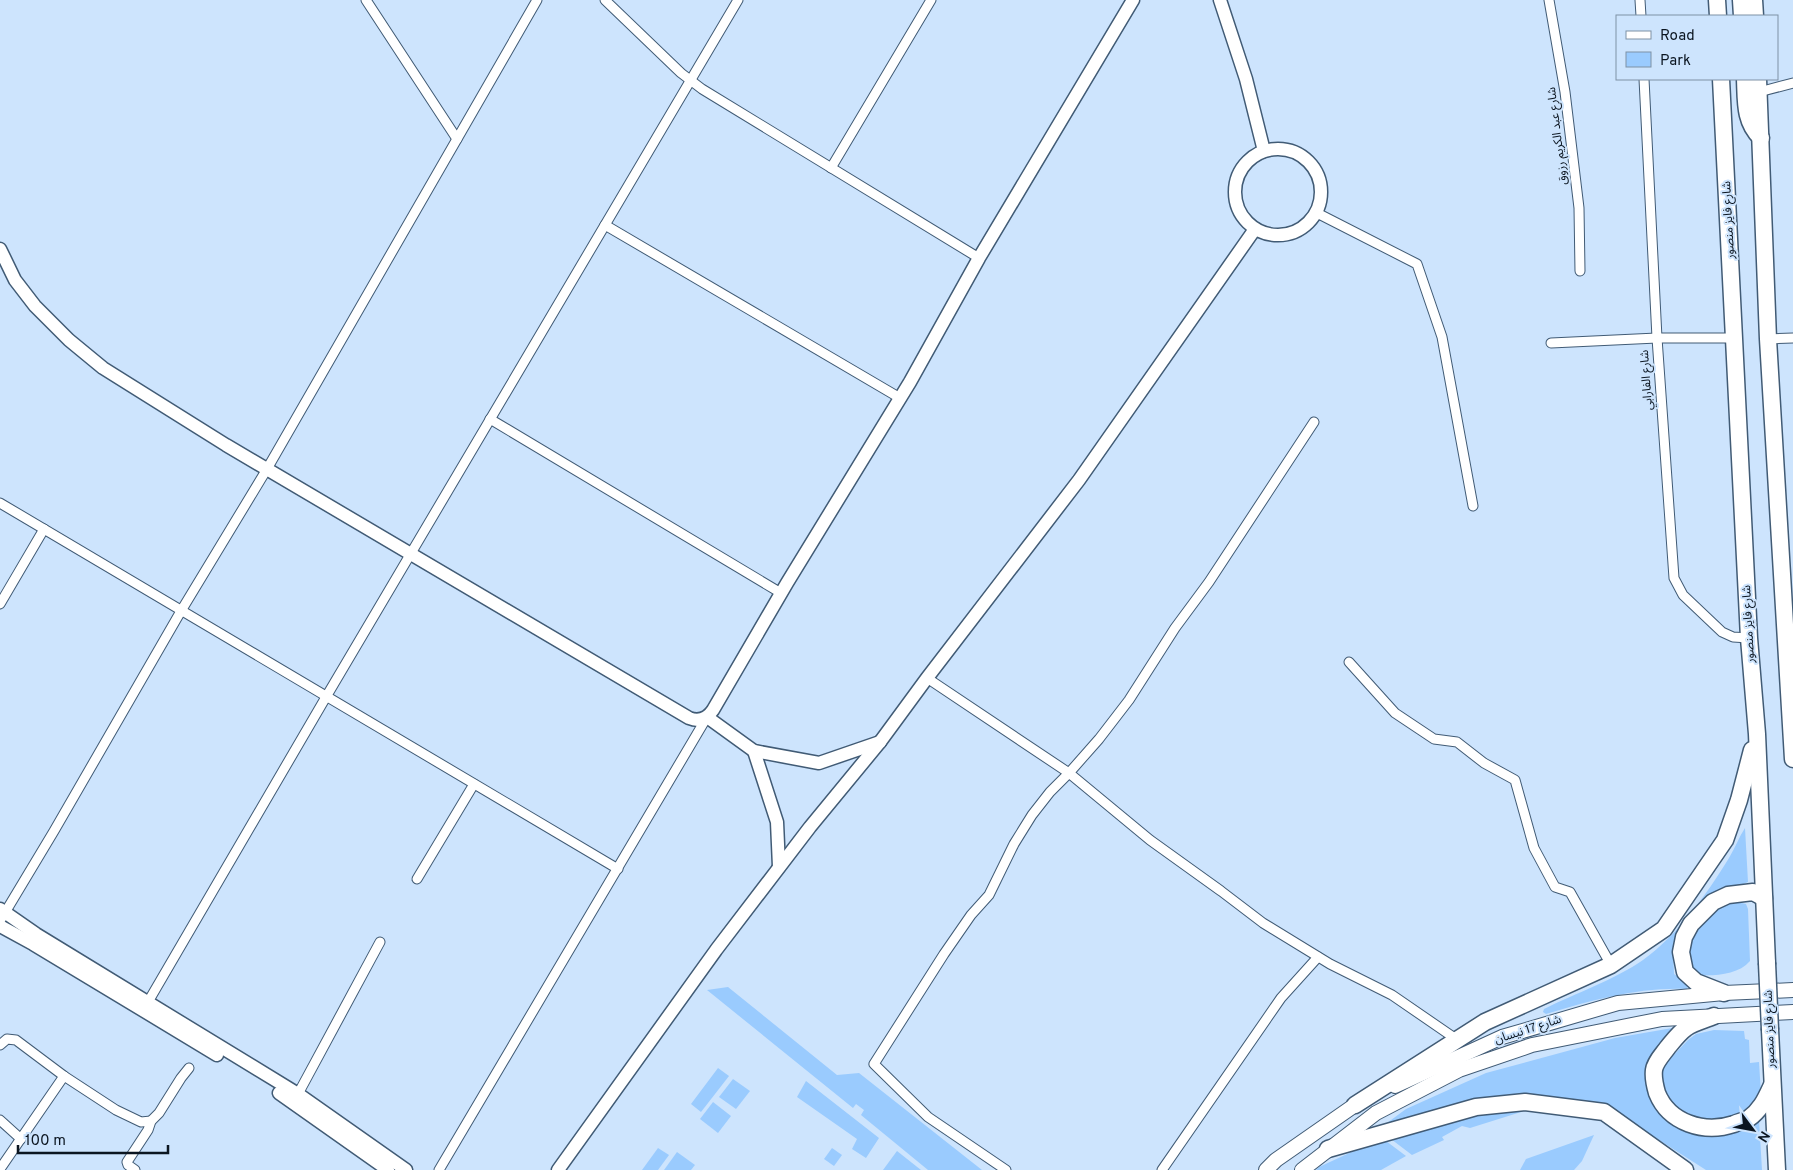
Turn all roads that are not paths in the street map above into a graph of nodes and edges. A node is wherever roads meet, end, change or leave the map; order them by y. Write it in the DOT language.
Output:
graph roads {
  1 [pos="366,0"];
  2 [pos="537,0"];
  3 [pos="605,0"];
  4 [pos="738,0"];
  5 [pos="931,0"];
  6 [pos="1133,0"];
  7 [pos="1220,0"];
  8 [pos="1549,0"];
  9 [pos="1640,0"];
  10 [pos="1741,0"];
  11 [pos="1754,0"];
  12 [pos="1641,15"];
  13 [pos="1742,15"];
  14 [pos="1754,15"];
  15 [pos="691,80"];
  16 [pos="1644,80"];
  17 [pos="1721,80"];
  18 [pos="1745,80"];
  19 [pos="1793,83"];
  20 [pos="1759,85"];
  21 [pos="1761,138"];
  22 [pos="457,139"];
  23 [pos="1264,151"];
  24 [pos="831,168"];
  25 [pos="1317,213"];
  26 [pos="605,225"];
  27 [pos="1255,229"];
  28 [pos="0,249"];
  29 [pos="979,258"];
  30 [pos="1580,271"];
  31 [pos="1656,338"];
  32 [pos="1735,338"];
  33 [pos="1793,338"];
  34 [pos="1768,339"];
  35 [pos="1551,343"];
  36 [pos="900,398"];
  37 [pos="490,419"];
  38 [pos="1314,422"];
  39 [pos="267,469"];
  40 [pos="0,503"];
  41 [pos="1473,506"];
  42 [pos="44,529"];
  43 [pos="410,554"];
  44 [pos="781,593"];
  45 [pos="0,604"];
  46 [pos="181,611"];
  47 [pos="1749,638"];
  48 [pos="1349,662"];
  49 [pos="927,678"];
  50 [pos="326,697"];
  51 [pos="707,717"];
  52 [pos="1792,732"];
  53 [pos="1757,734"];
  54 [pos="880,742"];
  55 [pos="754,751"];
  56 [pos="1793,759"];
  57 [pos="1069,773"];
  58 [pos="474,784"];
  59 [pos="779,867"];
  60 [pos="618,869"];
  61 [pos="417,879"];
  62 [pos="1764,898"];
  63 [pos="2,914"];
  64 [pos="0,926"];
  65 [pos="380,942"];
  66 [pos="1318,957"];
  67 [pos="1611,965"];
  68 [pos="1793,990"];
  69 [pos="1724,993"];
  70 [pos="148,1002"];
  71 [pos="1793,1012"];
  72 [pos="1714,1016"];
  73 [pos="1456,1039"];
  74 [pos="0,1045"];
  75 [pos="190,1068"];
  76 [pos="64,1076"];
  77 [pos="1772,1085"];
  78 [pos="298,1094"];
  79 [pos="1355,1105"];
  80 [pos="0,1120"];
  81 [pos="151,1121"];
  82 [pos="21,1139"];
  83 [pos="1328,1148"];
  84 [pos="0,1169"];
  85 [pos="136,1170"];
  86 [pos="388,1170"];
  87 [pos="406,1170"];
  88 [pos="439,1170"];
  89 [pos="558,1170"];
  90 [pos="1006,1170"];
  91 [pos="1162,1170"];
  92 [pos="1266,1170"];
  93 [pos="1302,1170"];
  94 [pos="1686,1170"];
  95 [pos="1778,1170"];
  1 -- 22 [label="street"];
  2 -- 22 [label="street"];
  3 -- 15 [label="street"];
  4 -- 15 [label="street"];
  5 -- 24 [label="street"];
  6 -- 29 [label="street"];
  7 -- 23 [label="street"];
  8 -- 30 [label="street, شارع عبد الكريم رزوق"];
  9 -- 12 [label="street"];
  10 -- 13 [label="highway"];
  11 -- 14 [label="highway"];
  15 -- 24 [label="street"];
  15 -- 26 [label="street"];
  16 -- 31 [label="street, شارع الفارابي"];
  17 -- 32 [label="highway, شارع فايز منصور"];
  18 -- 21 [label="highway"];
  19 -- 20 [label="street"];
  20 -- 21 [label="highway"];
  21 -- 34 [label="highway"];
  22 -- 39 [label="street"];
  23 -- 25 [label="street"];
  23 -- 27 [label="street"];
  24 -- 29 [label="street"];
  25 -- 27 [label="street"];
  25 -- 41 [label="street"];
  26 -- 36 [label="street"];
  26 -- 37 [label="street"];
  27 -- 49 [label="street"];
  28 -- 39 [label="street"];
  29 -- 36 [label="street"];
  31 -- 32 [label="street"];
  31 -- 35 [label="street"];
  31 -- 47 [label="street, شارع الفارابي"];
  32 -- 47 [label="highway, شارع فايز منصور"];
  33 -- 34 [label="street"];
  34 -- 52 [label="highway"];
  36 -- 44 [label="street"];
  37 -- 43 [label="street"];
  37 -- 44 [label="street"];
  38 -- 57 [label="street"];
  39 -- 43 [label="street"];
  39 -- 46 [label="street"];
  40 -- 42 [label="street"];
  42 -- 45 [label="street"];
  42 -- 46 [label="street"];
  43 -- 50 [label="street"];
  43 -- 51 [label="street"];
  44 -- 51 [label="street"];
  46 -- 50 [label="street"];
  46 -- 63 [label="street"];
  47 -- 53 [label="highway, شارع فايز منصور"];
  48 -- 67 [label="street"];
  49 -- 54 [label="street"];
  49 -- 57 [label="street"];
  50 -- 58 [label="street"];
  50 -- 70 [label="street"];
  51 -- 55 [label="street"];
  51 -- 60 [label="street"];
  52 -- 56 [label="highway"];
  53 -- 62 [label="highway, شارع فايز منصور"];
  53 -- 67 [label="highway"];
  54 -- 55 [label="street"];
  54 -- 59 [label="street"];
  55 -- 59 [label="street"];
  57 -- 66 [label="street"];
  57 -- 90 [label="street"];
  58 -- 60 [label="street"];
  58 -- 61 [label="street"];
  59 -- 89 [label="street"];
  60 -- 88 [label="street"];
  62 -- 69 [label="highway"];
  62 -- 77 [label="highway, شارع فايز منصور, bridge"];
  63 -- 70 [label="street"];
  64 -- 86 [label="street"];
  65 -- 78 [label="street"];
  66 -- 73 [label="street"];
  66 -- 91 [label="street"];
  67 -- 73 [label="highway"];
  68 -- 69 [label="main road, شارع 17 نيسان"];
  69 -- 79 [label="main road, شارع 17 نيسان"];
  70 -- 78 [label="street"];
  71 -- 72 [label="main road, شارع 17 نيسان"];
  72 -- 77 [label="highway"];
  72 -- 83 [label="main road, شارع 17 نيسان"];
  73 -- 79 [label="highway"];
  74 -- 76 [label="street"];
  75 -- 81 [label="street"];
  76 -- 81 [label="street"];
  76 -- 82 [label="street"];
  77 -- 95 [label="highway, شارع فايز منصور"];
  78 -- 87 [label="street"];
  79 -- 92 [label="main road, شارع 17 نيسان"];
  80 -- 82 [label="street"];
  81 -- 85 [label="street"];
  82 -- 84 [label="street"];
  83 -- 93 [label="main road, شارع 17 نيسان"];
  83 -- 94 [label="highway"];
}
